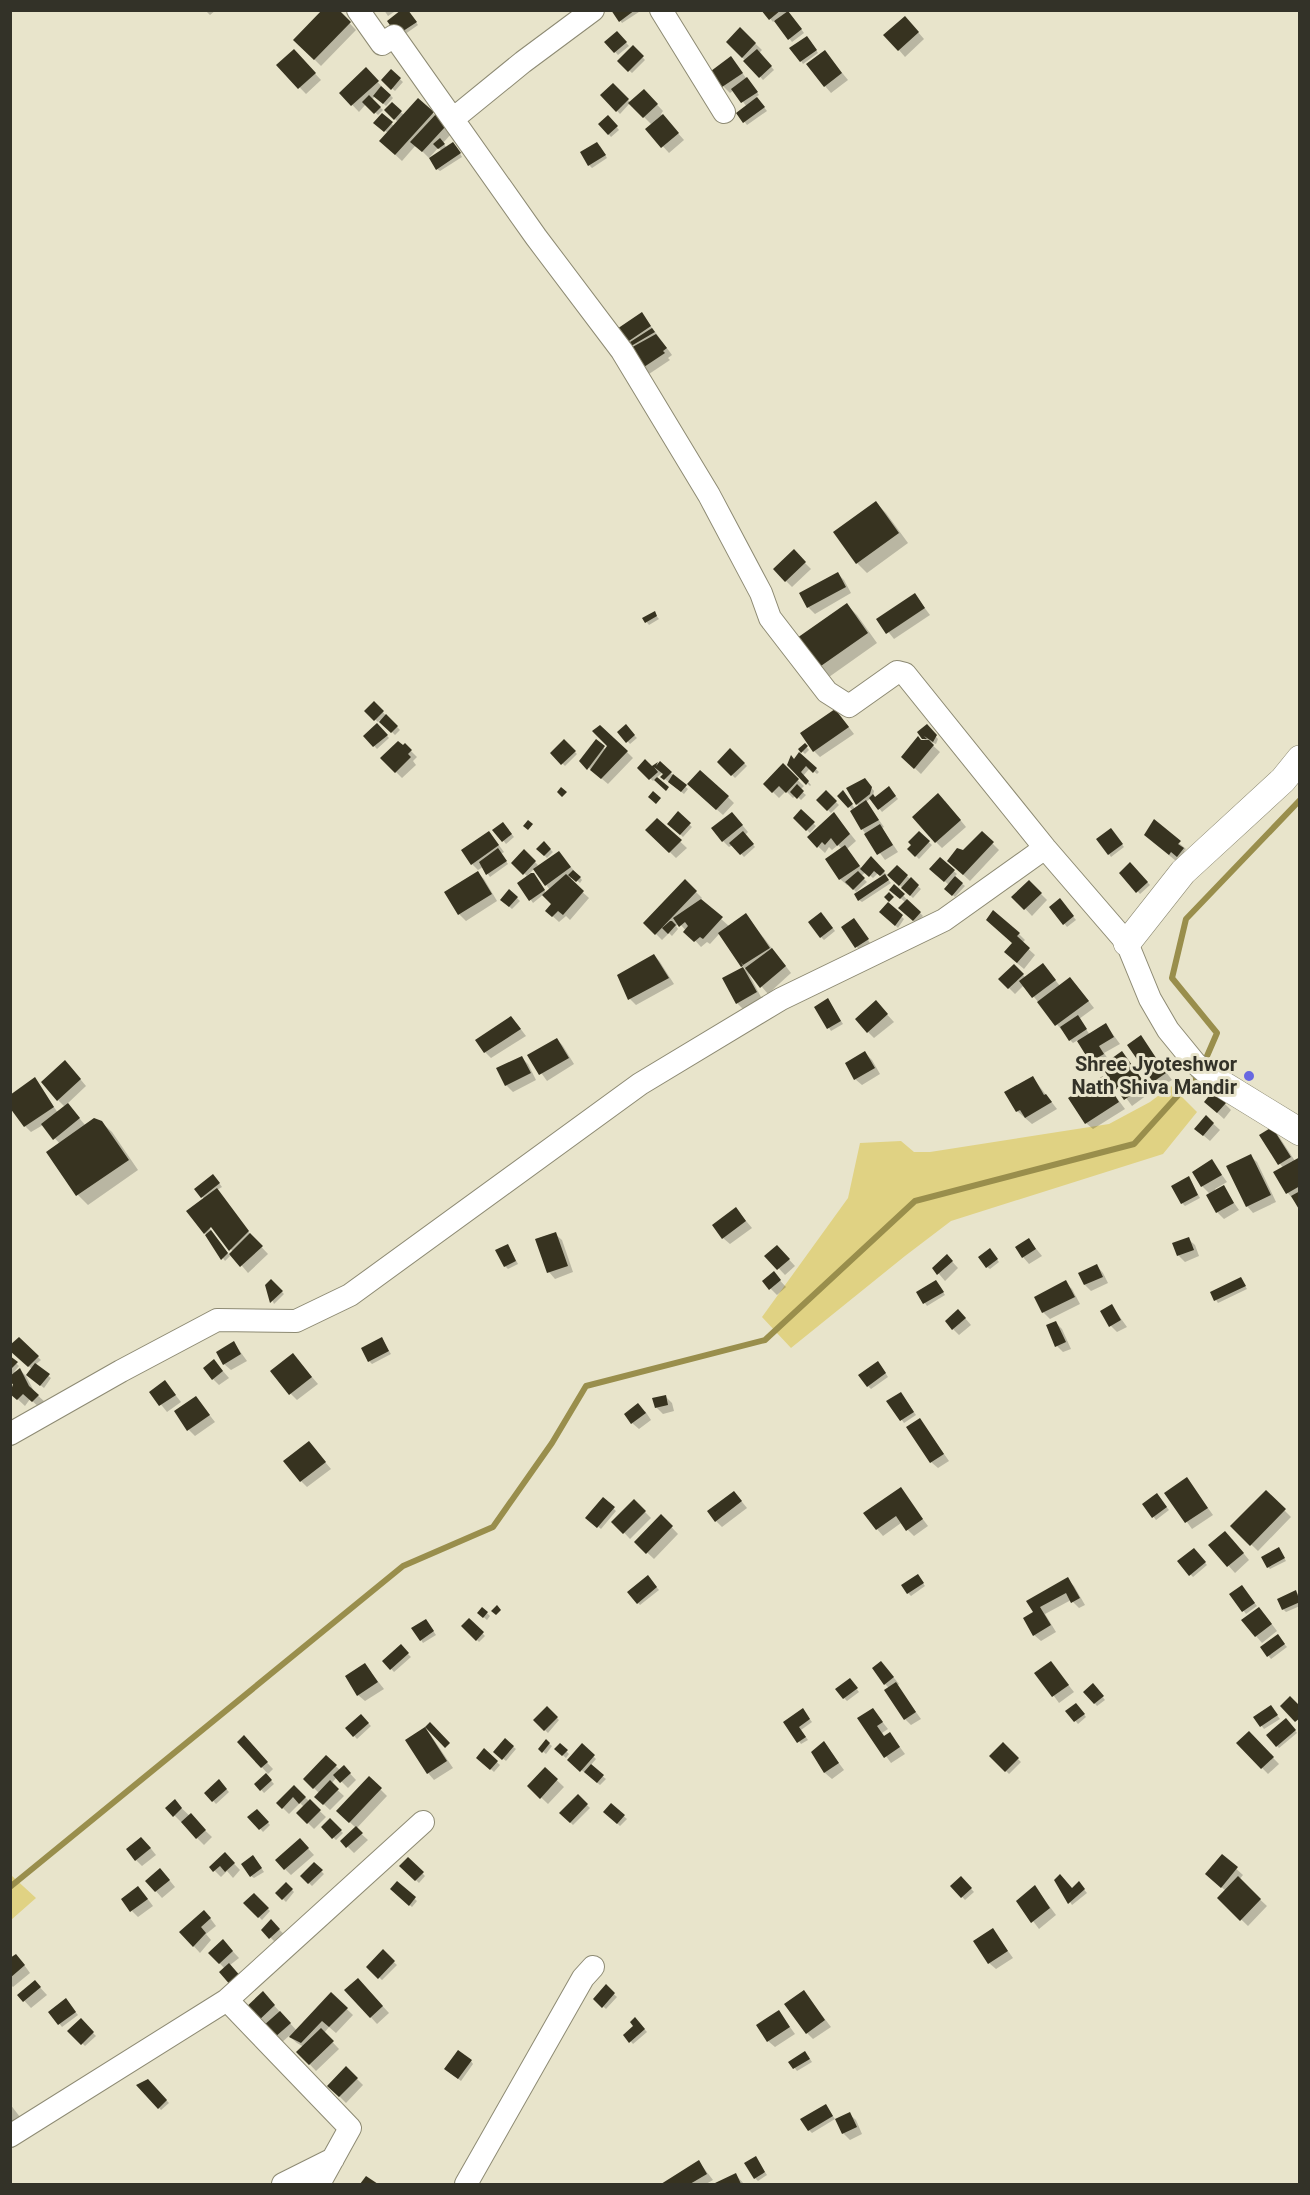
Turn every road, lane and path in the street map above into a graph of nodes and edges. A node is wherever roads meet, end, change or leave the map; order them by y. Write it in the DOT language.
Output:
graph roads {
  1 [pos="358,10"];
  2 [pos="593,10"];
  3 [pos="661,10"];
  4 [pos="724,112"];
  5 [pos="453,119"];
  6 [pos="1299,759"];
  7 [pos="1045,848"];
  8 [pos="1127,943"];
  9 [pos="1204,1070"];
  10 [pos="1299,1132"];
  11 [pos="10,1434"];
  12 [pos="423,1821"];
  13 [pos="593,1967"];
  14 [pos="227,2000"];
  15 [pos="10,2136"];
  16 [pos="333,2159"];
  17 [pos="283,2184"];
  18 [pos="319,2184"];
  19 [pos="466,2184"];
  1 -- 5 [label="street"];
  2 -- 5 [label="street"];
  3 -- 4 [label="street"];
  5 -- 7 [label="street"];
  6 -- 8 [label="street"];
  7 -- 8 [label="street"];
  7 -- 11 [label="street"];
  8 -- 9 [label="street"];
  9 -- 10 [label="street"];
  12 -- 14 [label="street"];
  13 -- 19 [label="street"];
  14 -- 15 [label="street"];
  14 -- 16 [label="street"];
  16 -- 17 [label="street"];
  16 -- 18 [label="street"];
}
